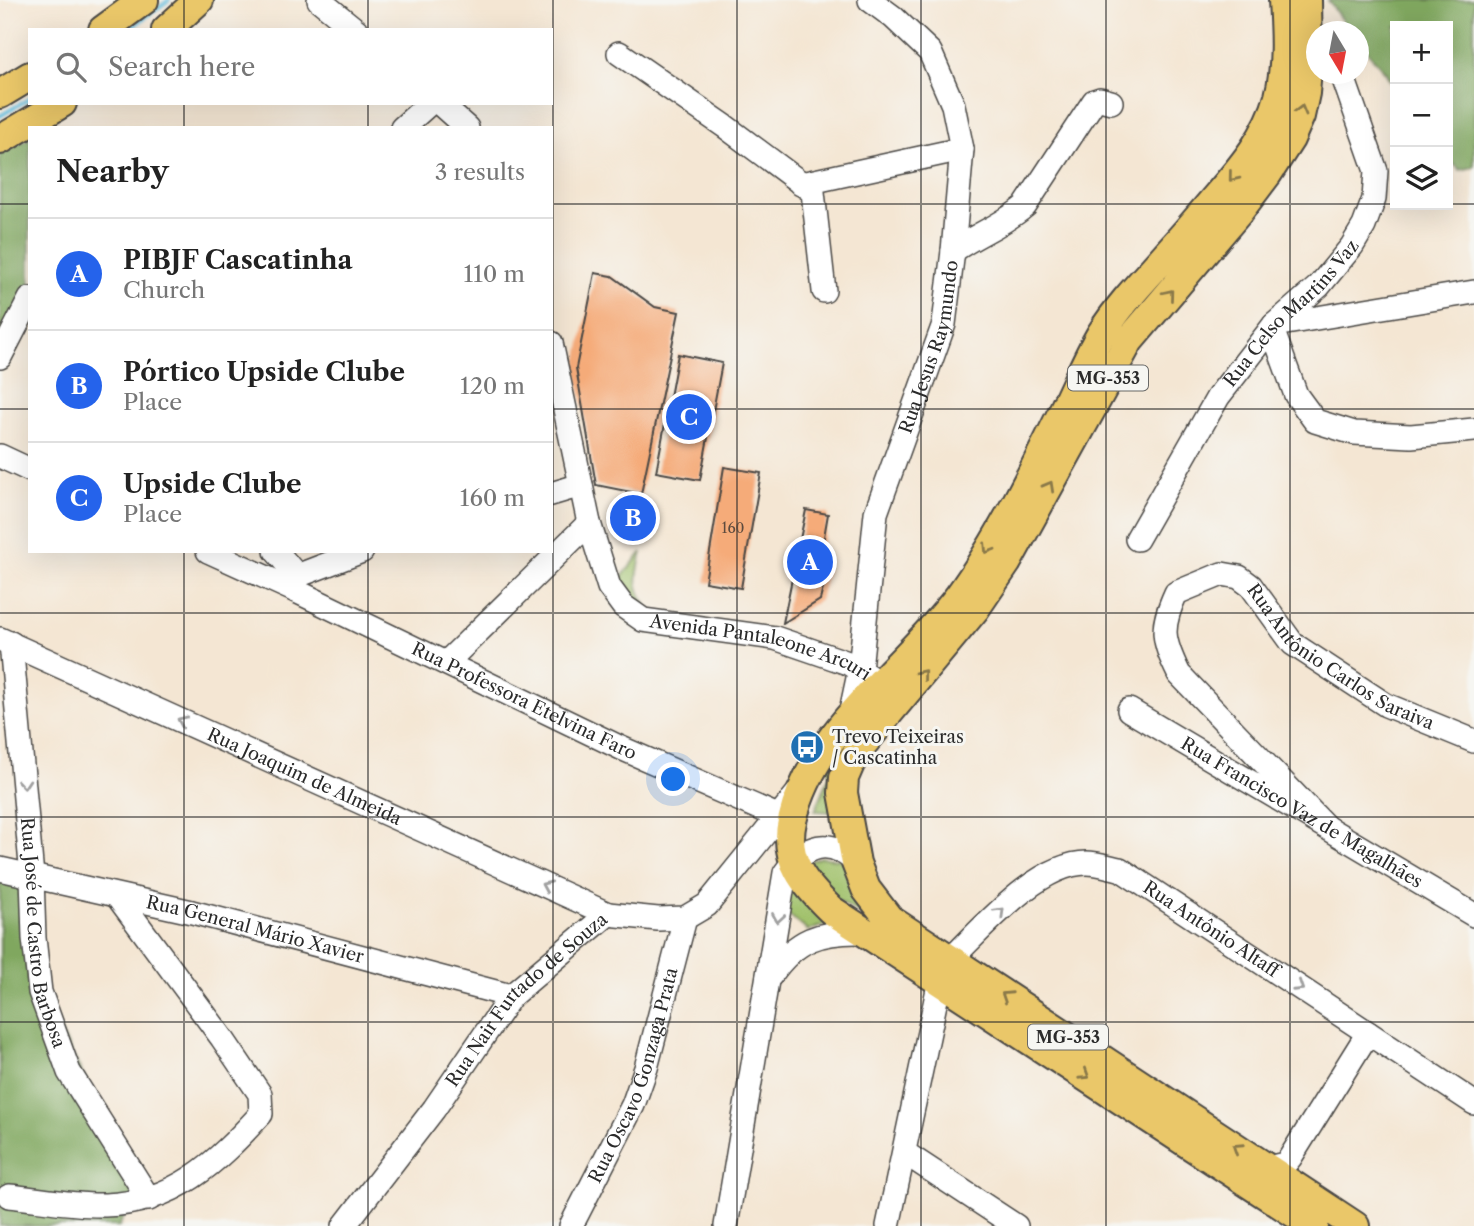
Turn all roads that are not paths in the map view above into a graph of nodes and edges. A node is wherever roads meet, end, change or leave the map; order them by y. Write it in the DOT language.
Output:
graph roads {
  1 [pos="144,0"];
  2 [pos="199,0"];
  3 [pos="319,0"];
  4 [pos="870,0"];
  5 [pos="1305,11"];
  6 [pos="106,28"];
  7 [pos="168,28"];
  8 [pos="354,28"];
  9 [pos="620,53"];
  10 [pos="28,77"];
  11 [pos="1346,84"];
  12 [pos="0,94"];
  13 [pos="1111,102"];
  14 [pos="59,105"];
  15 [pos="428,105"];
  16 [pos="441,105"];
  17 [pos="404,126"];
  18 [pos="465,126"];
  19 [pos="0,140"];
  20 [pos="962,149"];
  21 [pos="801,184"];
  22 [pos="953,251"];
  23 [pos="824,292"];
  24 [pos="1474,292"];
  25 [pos="28,303"];
  26 [pos="1273,327"];
  27 [pos="553,353"];
  28 [pos="0,357"];
  29 [pos="1474,430"];
  30 [pos="553,441"];
  31 [pos="574,454"];
  32 [pos="0,456"];
  33 [pos="28,469"];
  34 [pos="581,485"];
  35 [pos="553,493"];
  36 [pos="589,523"];
  37 [pos="1137,539"];
  38 [pos="213,553"];
  39 [pos="277,553"];
  40 [pos="358,553"];
  41 [pos="297,584"];
  42 [pos="5,641"];
  43 [pos="446,663"];
  44 [pos="870,677"];
  45 [pos="1129,710"];
  46 [pos="1474,741"];
  47 [pos="784,819"];
  48 [pos="1325,826"];
  49 [pos="854,854"];
  50 [pos="794,860"];
  51 [pos="0,869"];
  52 [pos="32,876"];
  53 [pos="117,896"];
  54 [pos="608,914"];
  55 [pos="1474,915"];
  56 [pos="685,918"];
  57 [pos="863,932"];
  58 [pos="946,970"];
  59 [pos="769,978"];
  60 [pos="511,996"];
  61 [pos="971,1000"];
  62 [pos="931,1024"];
  63 [pos="1368,1033"];
  64 [pos="1474,1102"];
  65 [pos="905,1153"];
  66 [pos="1283,1170"];
  67 [pos="9,1196"];
  68 [pos="149,1199"];
  69 [pos="344,1226"];
  70 [pos="571,1226"];
  71 [pos="726,1226"];
  72 [pos="888,1226"];
  73 [pos="1016,1226"];
  74 [pos="1314,1226"];
  75 [pos="1355,1226"];
  1 -- 6 [label="main road"];
  2 -- 7 [label="main road"];
  3 -- 8 [label="street"];
  4 -- 20 [label="street, Rua Jesus Raymundo"];
  5 -- 44 [label="main road, MG-353, one-way"];
  49 -- 5 [label="main road, MG-353, one-way"];
  9 -- 21 [label="street"];
  10 -- 12 [label="main road"];
  11 -- 26 [label="street, Rua Celso Martins Vaz"];
  13 -- 22 [label="street"];
  14 -- 19 [label="main road"];
  15 -- 17 [label="street"];
  16 -- 18 [label="street"];
  20 -- 21 [label="street"];
  20 -- 22 [label="street, Rua Jesus Raymundo"];
  21 -- 23 [label="street"];
  22 -- 44 [label="street, Rua Jesus Raymundo"];
  24 -- 26 [label="street"];
  25 -- 28 [label="street"];
  26 -- 29 [label="street"];
  26 -- 37 [label="street, Rua Celso Martins Vaz"];
  27 -- 31 [label="street, Avenida Pantaleone Arcuri"];
  30 -- 31 [label="street"];
  31 -- 34 [label="street, Avenida Pantaleone Arcuri"];
  32 -- 33 [label="street"];
  34 -- 35 [label="street"];
  34 -- 36 [label="street, Avenida Pantaleone Arcuri"];
  36 -- 43 [label="street"];
  36 -- 44 [label="street, Avenida Pantaleone Arcuri"];
  38 -- 41 [label="street, Rua Professora Etelvina Faro"];
  39 -- 41 [label="street, Rua Professora Etelvina Faro"];
  40 -- 41 [label="street"];
  41 -- 43 [label="street, Rua Professora Etelvina Faro"];
  42 -- 52 [label="street, Rua José de Castro Barbosa, one-way"];
  54 -- 42 [label="street, Rua Joaquim de Almeida, one-way"];
  43 -- 47 [label="street, Rua Professora Etelvina Faro"];
  44 -- 47 [label="main road, MG-353"];
  44 -- 49 [label="main road"];
  45 -- 48 [label="street, Rua Francisco Vaz de Magalhães"];
  46 -- 48 [label="street, Rua Antônio Carlos Saraiva"];
  47 -- 50 [label="main road, MG-353"];
  47 -- 56 [label="street"];
  48 -- 55 [label="street, Rua Francisco Vaz de Magalhães"];
  49 -- 50 [label="street"];
  49 -- 58 [label="main road, MG-353"];
  50 -- 57 [label="main road, MG-353"];
  50 -- 59 [label="street, one-way"];
  51 -- 52 [label="street, Rua General Mário Xavier"];
  52 -- 53 [label="street, Rua General Mário Xavier"];
  52 -- 68 [label="street, Rua José de Castro Barbosa"];
  53 -- 60 [label="street, Rua General Mário Xavier"];
  53 -- 68 [label="street"];
  54 -- 56 [label="street, Rua Nair Furtado de Souza"];
  54 -- 60 [label="street, Rua Nair Furtado de Souza"];
  56 -- 70 [label="street, Rua Oscavo Gonzaga Prata"];
  57 -- 58 [label="main road, MG-353"];
  57 -- 59 [label="street"];
  58 -- 61 [label="main road, MG-353"];
  58 -- 62 [label="street"];
  58 -- 63 [label="street, Rua Antônio Altaff, one-way"];
  66 -- 58 [label="main road, MG-353, one-way"];
  59 -- 71 [label="street"];
  60 -- 69 [label="street, Rua Nair Furtado de Souza"];
  61 -- 62 [label="street"];
  61 -- 74 [label="main road, MG-353, one-way"];
  62 -- 65 [label="street"];
  63 -- 64 [label="street, Rua Antônio Altaff"];
  63 -- 66 [label="street"];
  65 -- 72 [label="street"];
  65 -- 73 [label="street"];
  66 -- 75 [label="main road, MG-353"];
  67 -- 68 [label="street"];
}
